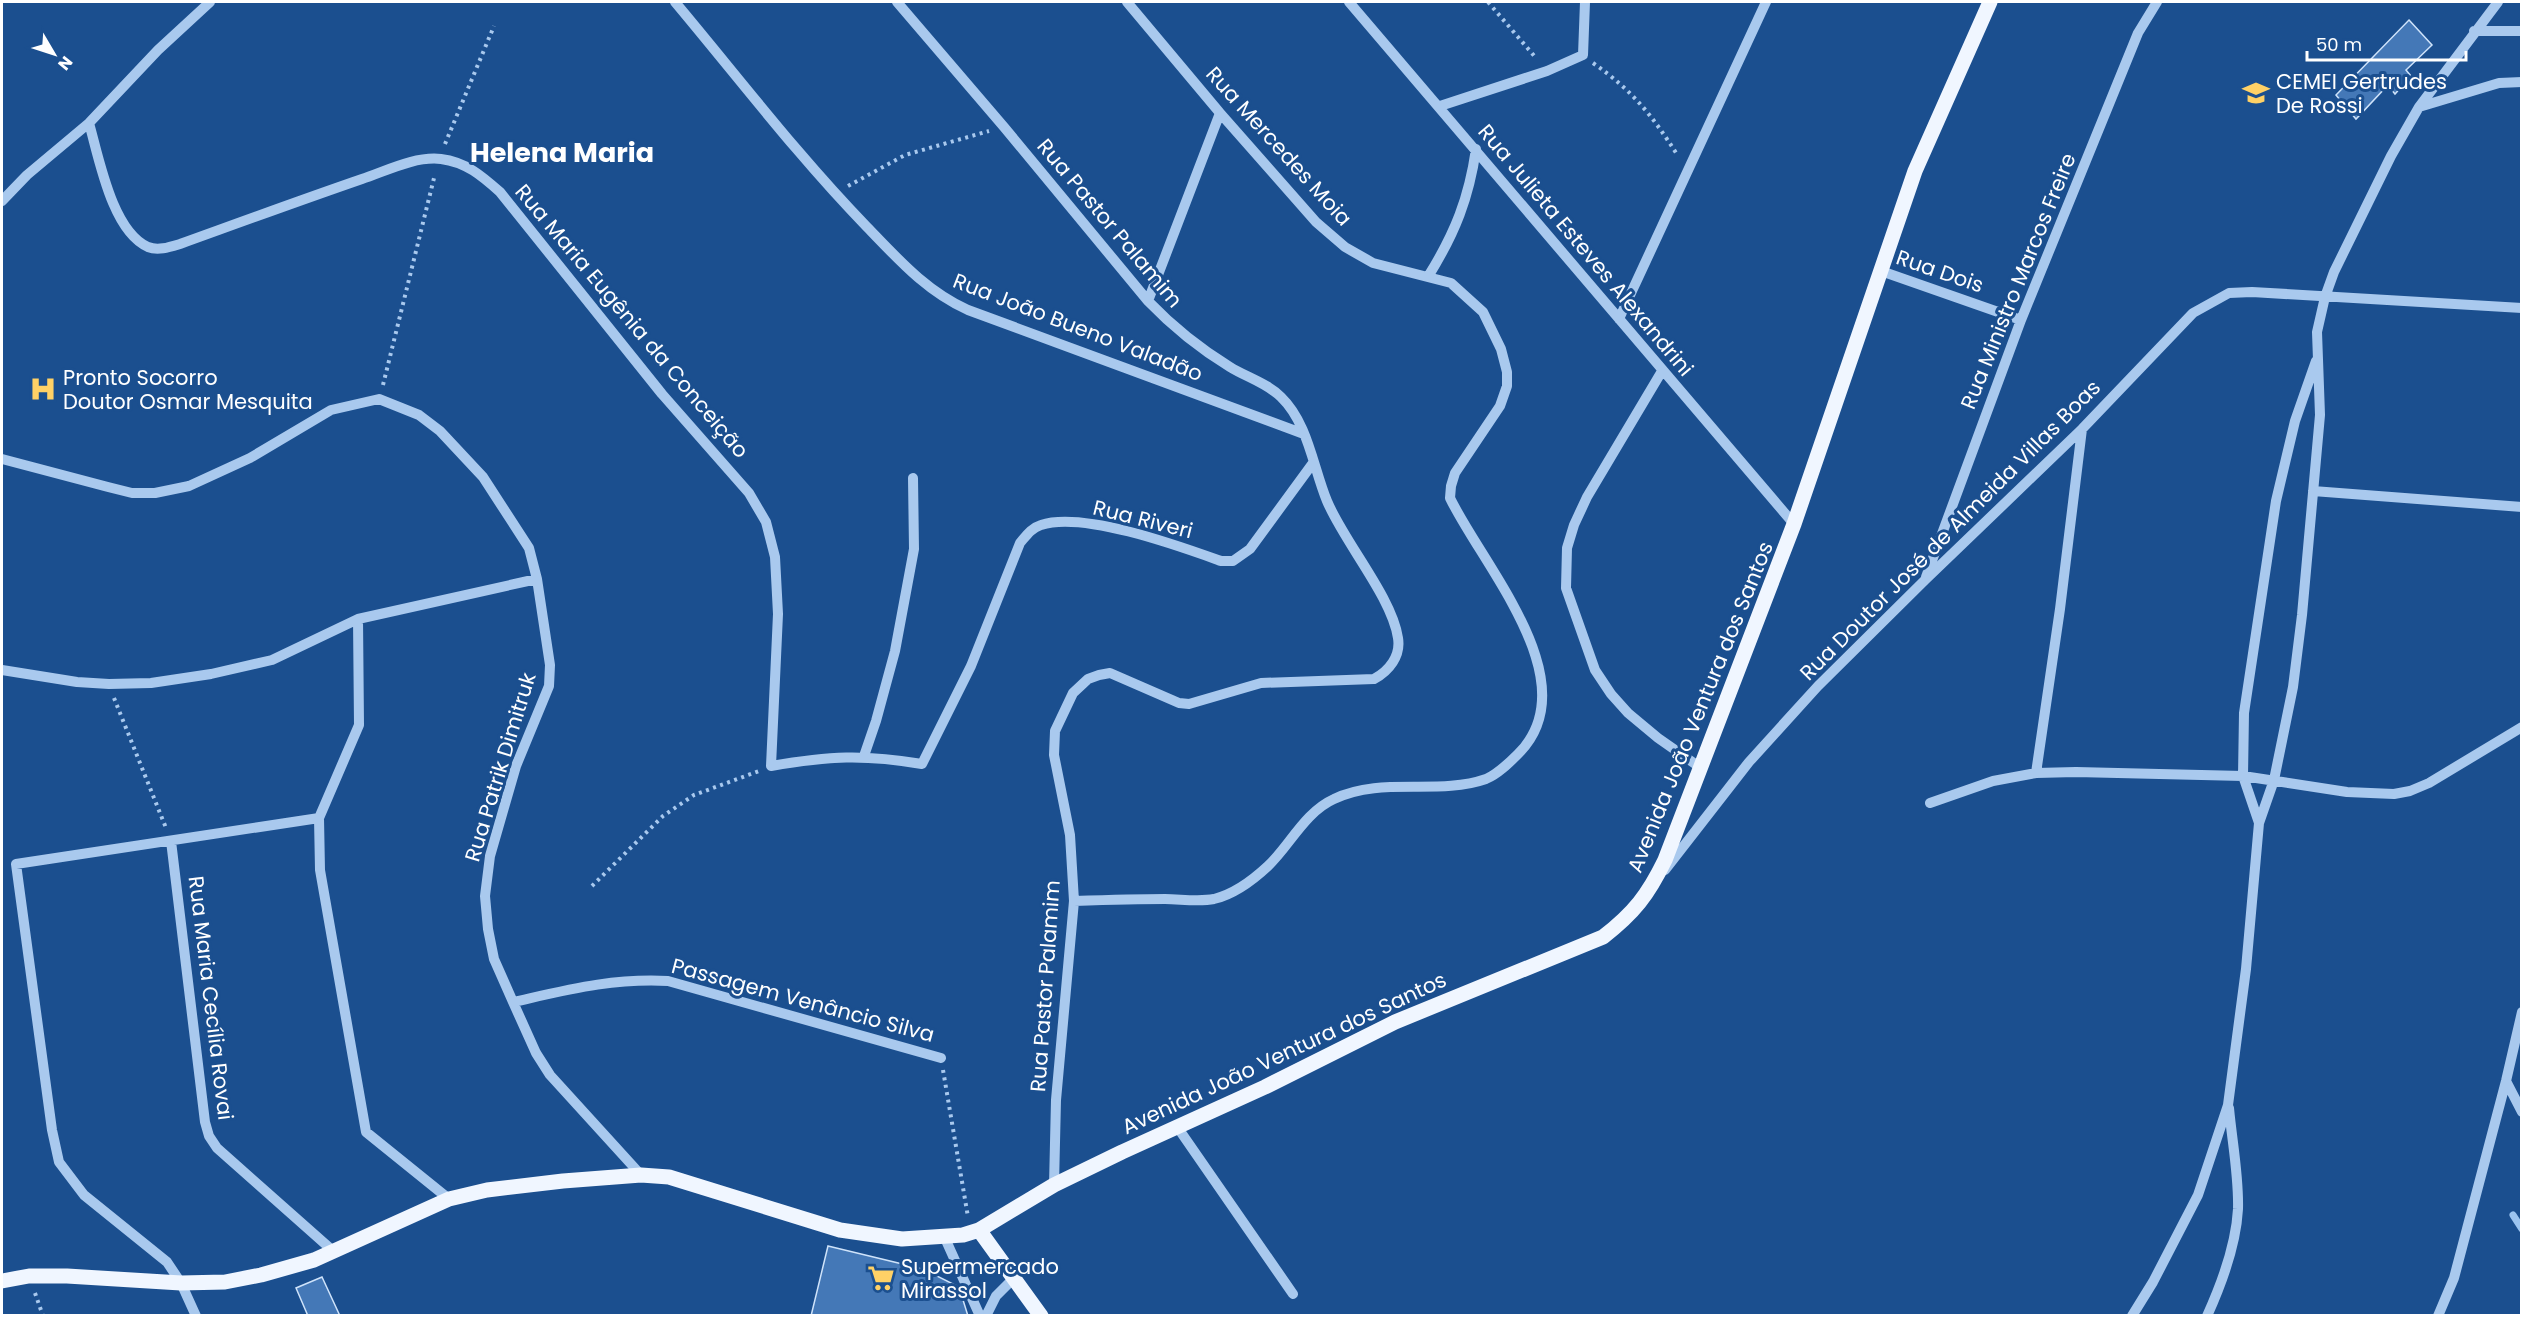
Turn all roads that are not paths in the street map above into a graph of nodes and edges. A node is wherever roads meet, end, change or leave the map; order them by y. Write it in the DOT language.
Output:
graph roads {
  1 [pos="210,2"];
  2 [pos="675,2"];
  3 [pos="897,2"];
  4 [pos="1127,2"];
  5 [pos="1349,2"];
  6 [pos="1585,2"];
  7 [pos="1766,2"];
  8 [pos="1990,2"];
  9 [pos="2157,2"];
  10 [pos="2498,2"];
  11 [pos="2474,31"];
  12 [pos="2522,31"];
  13 [pos="2522,82"];
  14 [pos="1440,106"];
  15 [pos="2419,106"];
  16 [pos="1220,113"];
  17 [pos="89,123"];
  18 [pos="1476,149"];
  19 [pos="2,201"];
  20 [pos="1881,271"];
  21 [pos="1429,275"];
  22 [pos="2325,297"];
  23 [pos="1148,301"];
  24 [pos="2522,308"];
  25 [pos="1619,319"];
  26 [pos="2021,320"];
  27 [pos="2319,352"];
  28 [pos="1662,371"];
  29 [pos="2082,429"];
  30 [pos="1304,434"];
  31 [pos="2,459"];
  32 [pos="1313,463"];
  33 [pos="913,478"];
  34 [pos="2313,491"];
  35 [pos="2522,507"];
  36 [pos="1794,524"];
  37 [pos="537,579"];
  38 [pos="1925,580"];
  39 [pos="358,619"];
  40 [pos="2,670"];
  41 [pos="2522,727"];
  42 [pos="864,756"];
  43 [pos="1701,768"];
  44 [pos="2036,773"];
  45 [pos="2243,776"];
  46 [pos="2274,780"];
  47 [pos="1930,803"];
  48 [pos="319,818"];
  49 [pos="2259,823"];
  50 [pos="171,841"];
  51 [pos="1652,886"];
  52 [pos="1074,901"];
  53 [pos="513,1002"];
  54 [pos="2522,1012"];
  55 [pos="941,1058"];
  56 [pos="2506,1081"];
  57 [pos="2228,1105"];
  58 [pos="2522,1112"];
  59 [pos="1178,1128"];
  60 [pos="641,1175"];
  61 [pos="1054,1185"];
  62 [pos="450,1199"];
  63 [pos="975,1231"];
  64 [pos="944,1236"];
  65 [pos="332,1250"];
  66 [pos="1013,1279"];
  67 [pos="2,1281"];
  68 [pos="181,1283"];
  69 [pos="1293,1294"];
  70 [pos="196,1316"];
  71 [pos="980,1316"];
  72 [pos="986,1316"];
  73 [pos="1041,1316"];
  74 [pos="2132,1316"];
  75 [pos="2207,1316"];
  76 [pos="2438,1316"];
  1 -- 17 [label="street"];
  2 -- 30 [label="street, Rua João Bueno Valadão"];
  3 -- 23 [label="street, Rua Pastor Palamim"];
  4 -- 16 [label="street, Rua Mercedes Moia"];
  5 -- 14 [label="street, Rua Julieta Esteves Alexandrini"];
  6 -- 14 [label="street"];
  7 -- 25 [label="street"];
  8 -- 20 [label="main road, Avenida João Ventura dos Santos"];
  9 -- 26 [label="street, Rua Ministro Marcos Freire"];
  10 -- 11 [label="street"];
  11 -- 12 [label="street"];
  11 -- 15 [label="street"];
  13 -- 15 [label="street"];
  14 -- 18 [label="street, Rua Julieta Esteves Alexandrini"];
  15 -- 22 [label="street"];
  16 -- 21 [label="street, Rua Mercedes Moia"];
  16 -- 23 [label="street"];
  17 -- 19 [label="street"];
  17 -- 42 [label="street, Rua Maria Eugênia da Conceição"];
  18 -- 21 [label="street"];
  18 -- 25 [label="street, Rua Julieta Esteves Alexandrini"];
  20 -- 26 [label="street, Rua Dois"];
  20 -- 36 [label="main road, Avenida João Ventura dos Santos"];
  21 -- 52 [label="street, Rua Mercedes Moia"];
  22 -- 24 [label="street, Rua Doutor José de Almeida Villas Boas"];
  22 -- 27 [label="street"];
  22 -- 29 [label="street, Rua Doutor José de Almeida Villas Boas"];
  23 -- 30 [label="street, Rua Pastor Palamim"];
  25 -- 28 [label="street, Rua Julieta Esteves Alexandrini"];
  26 -- 38 [label="street, Rua Ministro Marcos Freire"];
  27 -- 34 [label="street"];
  27 -- 45 [label="street"];
  28 -- 36 [label="street, Rua Julieta Esteves Alexandrini"];
  28 -- 43 [label="street"];
  29 -- 38 [label="street, Rua Doutor José de Almeida Villas Boas"];
  29 -- 44 [label="street"];
  30 -- 32 [label="street, Rua Pastor Palamim"];
  31 -- 37 [label="street, Rua Patrik Dimitruk"];
  32 -- 42 [label="street, Rua Riveri"];
  32 -- 52 [label="street, Rua Pastor Palamim"];
  33 -- 42 [label="street"];
  34 -- 35 [label="street"];
  34 -- 46 [label="street"];
  36 -- 43 [label="main road, Avenida João Ventura dos Santos"];
  37 -- 39 [label="street"];
  37 -- 53 [label="street, Rua Patrik Dimitruk"];
  38 -- 51 [label="street, Rua Doutor José de Almeida Villas Boas"];
  39 -- 40 [label="street"];
  39 -- 48 [label="street"];
  41 -- 46 [label="street"];
  43 -- 51 [label="main road, Avenida João Ventura dos Santos"];
  44 -- 45 [label="street"];
  44 -- 47 [label="street"];
  45 -- 46 [label="street"];
  45 -- 49 [label="street"];
  46 -- 49 [label="street"];
  48 -- 50 [label="street"];
  48 -- 62 [label="street"];
  49 -- 57 [label="street"];
  50 -- 65 [label="street, Rua Maria Cecília Rovai"];
  50 -- 68 [label="street"];
  51 -- 59 [label="main road, Avenida João Ventura dos Santos"];
  52 -- 61 [label="street, Rua Pastor Palamim"];
  53 -- 55 [label="street, Passagem Venâncio Silva"];
  53 -- 60 [label="street, Rua Patrik Dimitruk"];
  54 -- 56 [label="street"];
  56 -- 58 [label="street"];
  56 -- 76 [label="street"];
  57 -- 74 [label="street"];
  57 -- 75 [label="street"];
  59 -- 61 [label="main road, Avenida João Ventura dos Santos"];
  59 -- 69 [label="street"];
  60 -- 62 [label="main road, Avenida João Ventura dos Santos"];
  60 -- 64 [label="main road, Avenida João Ventura dos Santos"];
  61 -- 63 [label="main road, Avenida João Ventura dos Santos"];
  62 -- 65 [label="main road, Avenida João Ventura dos Santos"];
  63 -- 64 [label="main road, Avenida João Ventura dos Santos"];
  63 -- 66 [label="main road"];
  64 -- 71 [label="street"];
  65 -- 68 [label="main road, Avenida João Ventura dos Santos"];
  66 -- 72 [label="street"];
  66 -- 73 [label="main road"];
  67 -- 68 [label="main road, Avenida João Ventura dos Santos"];
  68 -- 70 [label="street"];
}
